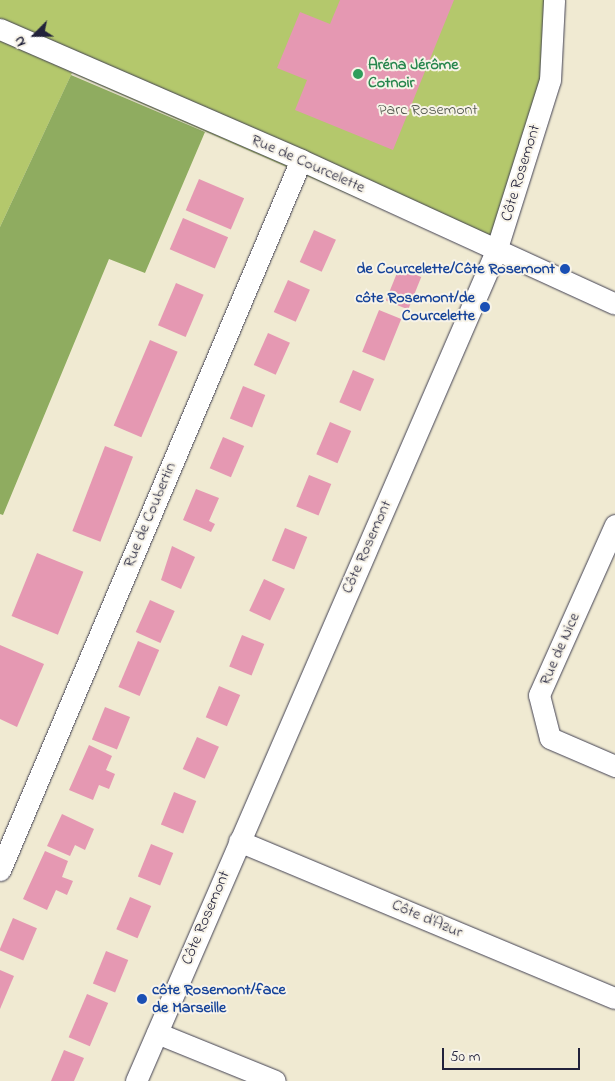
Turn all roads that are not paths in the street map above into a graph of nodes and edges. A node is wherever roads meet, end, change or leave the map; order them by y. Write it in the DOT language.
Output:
graph roads {
  1 [pos="554,0"];
  2 [pos="0,29"];
  3 [pos="301,160"];
  4 [pos="496,251"];
  5 [pos="615,304"];
  6 [pos="615,525"];
  7 [pos="610,550"];
  8 [pos="615,766"];
  9 [pos="239,841"];
  10 [pos="0,870"];
  11 [pos="615,998"];
  12 [pos="157,1033"];
  13 [pos="136,1081"];
  14 [pos="275,1081"];
  1 -- 4 [label="street, Côte Rosemont"];
  2 -- 3 [label="street, Rue de Courcelette"];
  3 -- 4 [label="street, Rue de Courcelette"];
  3 -- 10 [label="street, Rue de Coubertin"];
  4 -- 5 [label="street, Rue de Courcelette"];
  4 -- 9 [label="street, Côte Rosemont"];
  6 -- 7 [label="street, Rue de Nice"];
  7 -- 8 [label="street, Rue de Nice"];
  9 -- 11 [label="street, Côte d'Azur"];
  9 -- 12 [label="street, Côte Rosemont"];
  12 -- 13 [label="street, Côte Rosemont"];
  12 -- 14 [label="street"];
}
